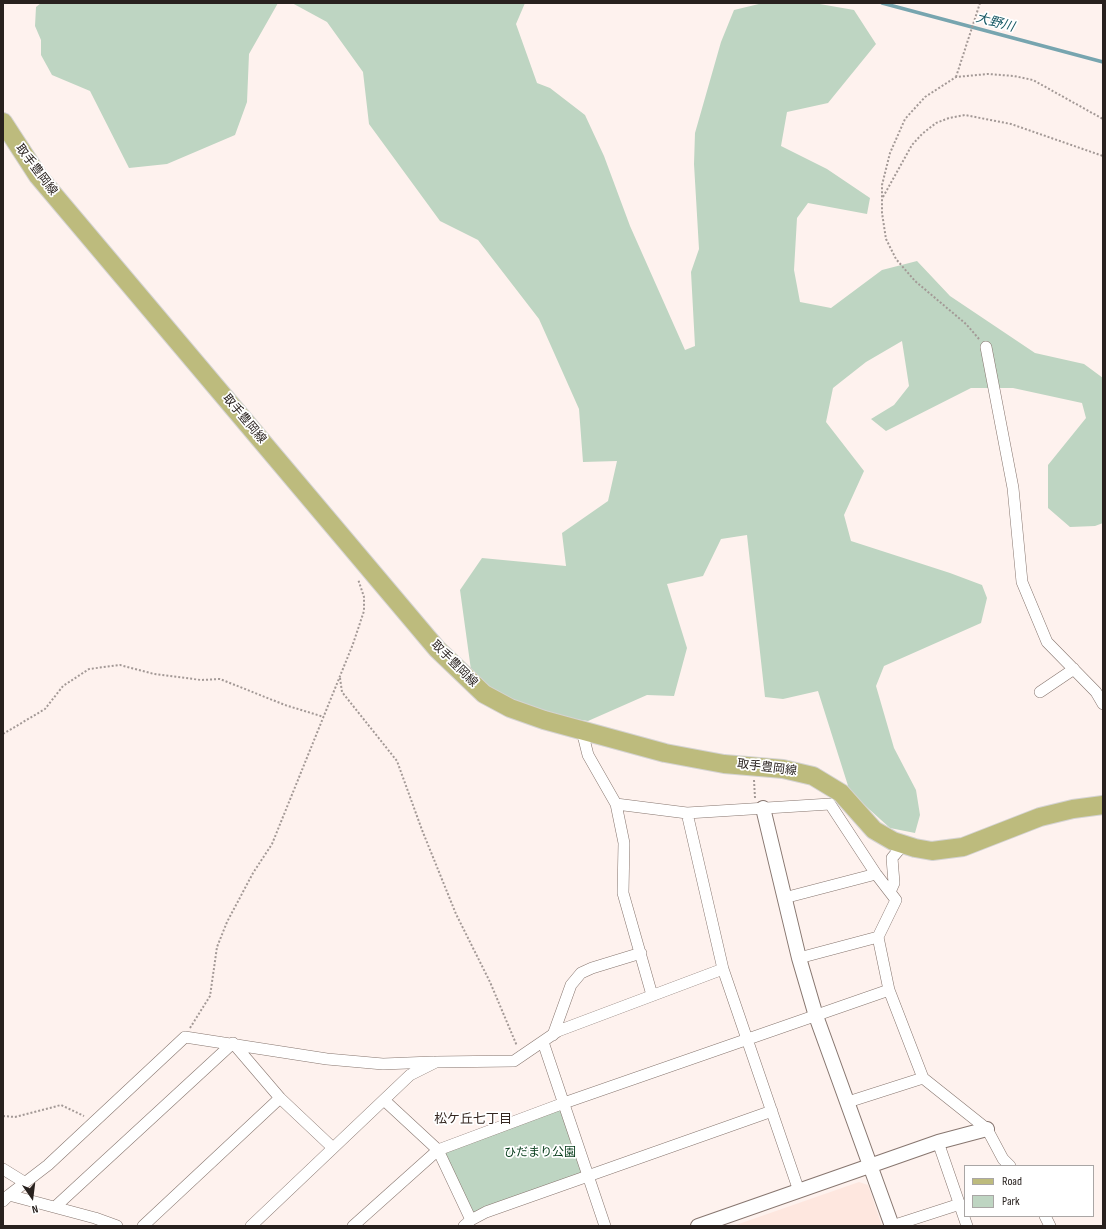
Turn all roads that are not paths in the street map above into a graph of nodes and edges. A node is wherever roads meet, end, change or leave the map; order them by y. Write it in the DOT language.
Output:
graph roads {
  1 [pos="3,122"];
  2 [pos="986,347"];
  3 [pos="1074,669"];
  4 [pos="1040,692"];
  5 [pos="1102,701"];
  6 [pos="582,731"];
  7 [pos="616,804"];
  8 [pos="1103,805"];
  9 [pos="759,809"];
  10 [pos="687,813"];
  11 [pos="903,845"];
  12 [pos="876,874"];
  13 [pos="890,892"];
  14 [pos="784,898"];
  15 [pos="878,937"];
  16 [pos="640,953"];
  17 [pos="799,958"];
  18 [pos="723,969"];
  19 [pos="889,990"];
  20 [pos="652,995"];
  21 [pos="816,1016"];
  22 [pos="553,1035"];
  23 [pos="747,1039"];
  24 [pos="543,1042"];
  25 [pos="233,1043"];
  26 [pos="436,1062"];
  27 [pos="923,1078"];
  28 [pos="280,1098"];
  29 [pos="384,1100"];
  30 [pos="848,1102"];
  31 [pos="564,1103"];
  32 [pos="772,1111"];
  33 [pos="987,1129"];
  34 [pos="938,1142"];
  35 [pos="333,1148"];
  36 [pos="438,1150"];
  37 [pos="1009,1165"];
  38 [pos="871,1166"];
  39 [pos="3,1169"];
  40 [pos="589,1176"];
  41 [pos="24,1182"];
  42 [pos="799,1191"];
  43 [pos="6,1198"];
  44 [pos="960,1204"];
  45 [pos="55,1207"];
  46 [pos="964,1217"];
  47 [pos="1046,1217"];
  48 [pos="467,1223"];
  49 [pos="117,1226"];
  50 [pos="143,1226"];
  51 [pos="251,1226"];
  52 [pos="353,1226"];
  53 [pos="605,1226"];
  54 [pos="698,1226"];
  55 [pos="892,1226"];
  56 [pos="1050,1226"];
  1 -- 6 [label="main road, 取手豊岡線"];
  2 -- 3 [label="street"];
  3 -- 4 [label="street"];
  3 -- 5 [label="street"];
  6 -- 7 [label="street"];
  6 -- 11 [label="main road, 取手豊岡線"];
  7 -- 10 [label="street"];
  7 -- 16 [label="street"];
  8 -- 11 [label="main road, 取手豊岡線"];
  9 -- 10 [label="street"];
  9 -- 12 [label="street"];
  9 -- 14 [label="street"];
  10 -- 18 [label="street"];
  11 -- 13 [label="street"];
  12 -- 13 [label="street"];
  12 -- 14 [label="street"];
  13 -- 15 [label="street"];
  14 -- 17 [label="street"];
  15 -- 17 [label="street"];
  15 -- 19 [label="street"];
  16 -- 20 [label="street"];
  16 -- 22 [label="street"];
  17 -- 21 [label="street"];
  18 -- 20 [label="street"];
  18 -- 23 [label="street"];
  19 -- 21 [label="street"];
  19 -- 27 [label="street"];
  20 -- 22 [label="street"];
  21 -- 23 [label="street"];
  21 -- 30 [label="street"];
  22 -- 24 [label="street"];
  23 -- 31 [label="street"];
  23 -- 32 [label="street"];
  24 -- 26 [label="street"];
  24 -- 31 [label="street"];
  25 -- 26 [label="street"];
  25 -- 28 [label="street"];
  25 -- 41 [label="street"];
  25 -- 45 [label="street"];
  26 -- 29 [label="street"];
  27 -- 30 [label="street"];
  27 -- 33 [label="street"];
  28 -- 35 [label="street"];
  28 -- 50 [label="street"];
  29 -- 35 [label="street"];
  29 -- 36 [label="street"];
  30 -- 38 [label="street"];
  31 -- 36 [label="street"];
  31 -- 40 [label="street"];
  32 -- 40 [label="street"];
  32 -- 42 [label="street"];
  33 -- 34 [label="street"];
  33 -- 37 [label="street"];
  34 -- 38 [label="street"];
  34 -- 44 [label="street"];
  35 -- 51 [label="street"];
  36 -- 48 [label="street"];
  36 -- 52 [label="street"];
  38 -- 42 [label="street"];
  38 -- 55 [label="street"];
  39 -- 41 [label="street"];
  40 -- 48 [label="street"];
  40 -- 53 [label="street"];
  41 -- 43 [label="street"];
  42 -- 54 [label="street"];
  43 -- 45 [label="street"];
  44 -- 46 [label="street"];
  44 -- 55 [label="street"];
  45 -- 49 [label="street"];
  47 -- 56 [label="street"];
}
